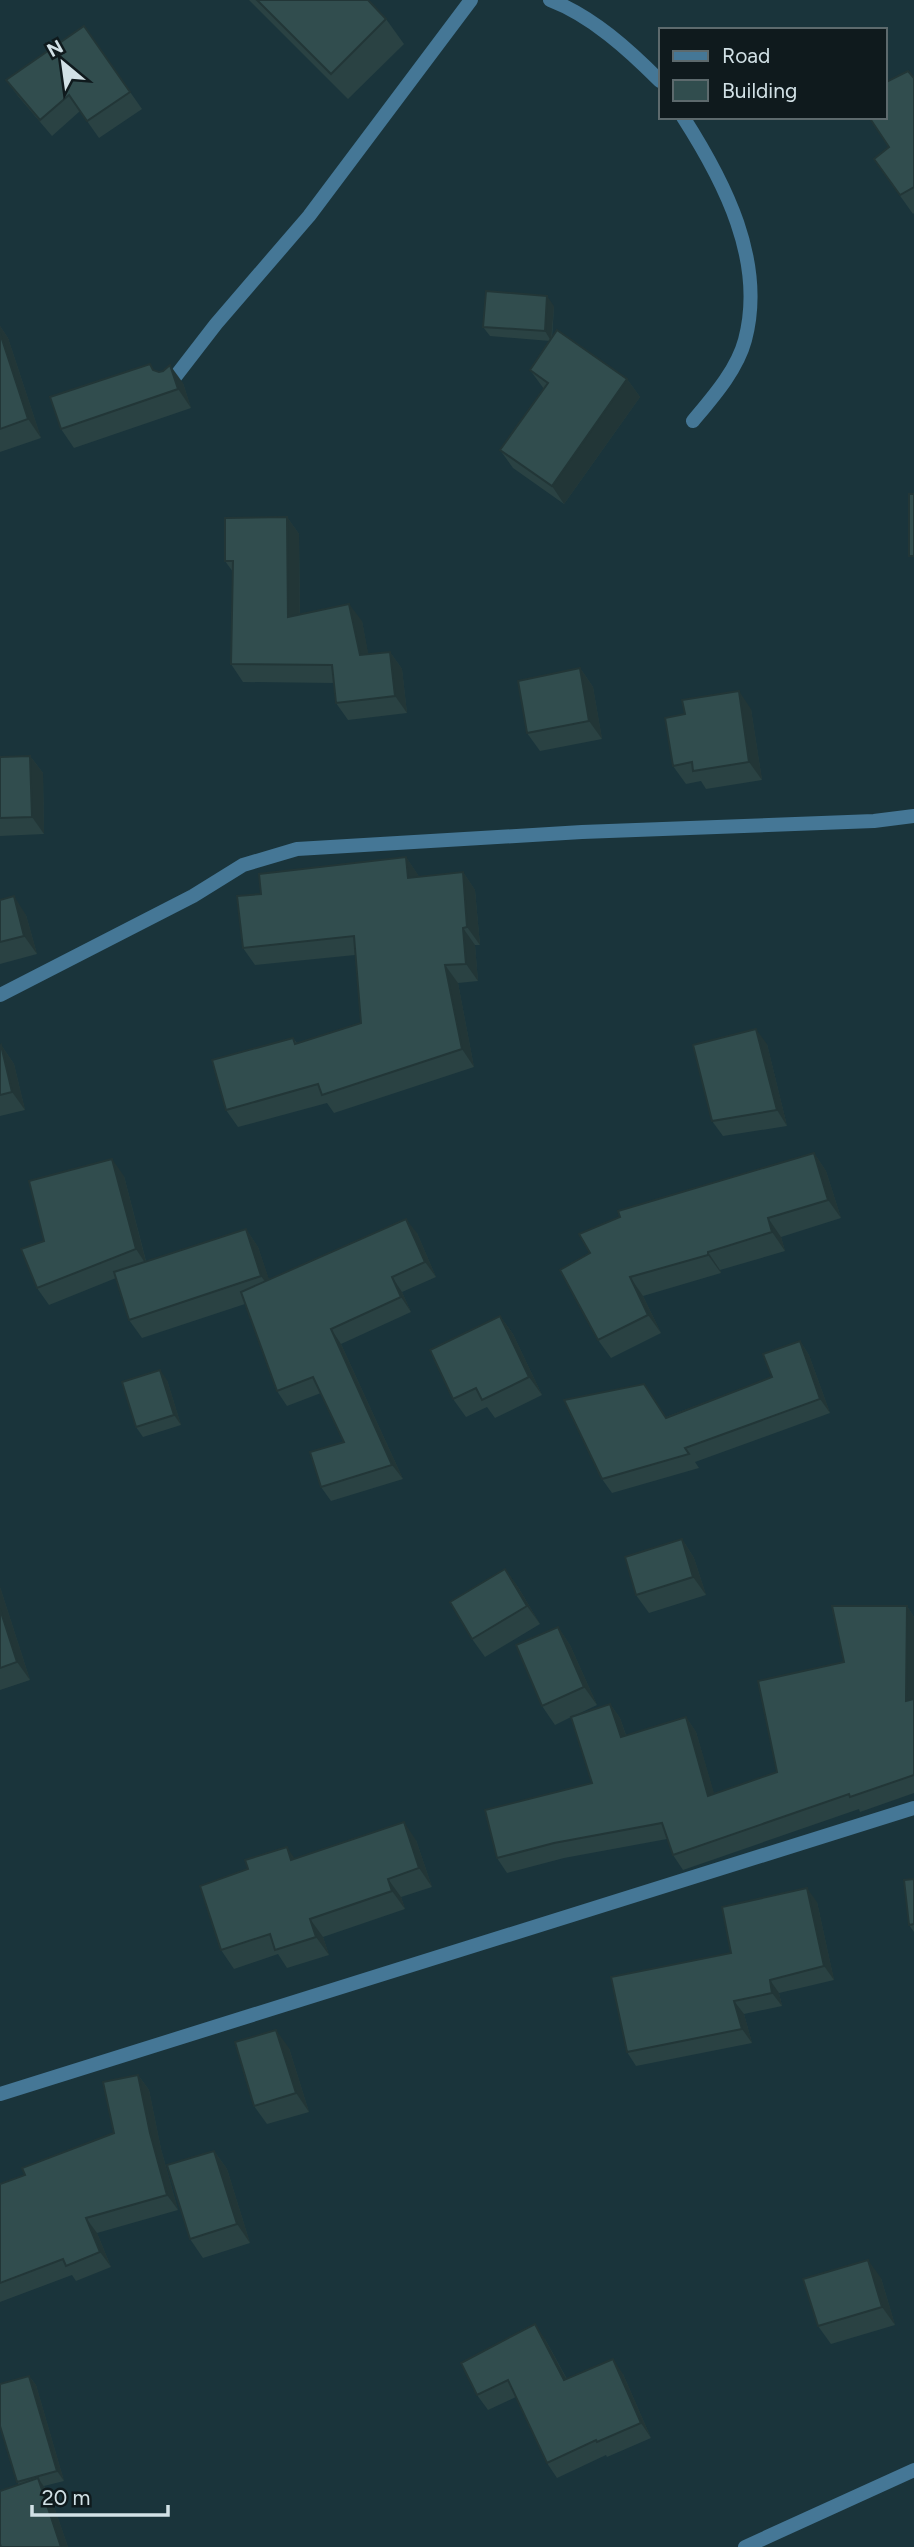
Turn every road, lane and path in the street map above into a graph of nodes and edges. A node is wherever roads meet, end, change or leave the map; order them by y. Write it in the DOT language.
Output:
graph roads {
  1 [pos="471,0"];
  2 [pos="550,0"];
  3 [pos="659,80"];
  4 [pos="684,119"];
  5 [pos="172,381"];
  6 [pos="693,421"];
  7 [pos="914,816"];
  8 [pos="0,995"];
  9 [pos="914,1808"];
  10 [pos="0,2094"];
  11 [pos="914,2470"];
  12 [pos="745,2547"];
  1 -- 5 [label="street"];
  2 -- 3 [label="street"];
  4 -- 6 [label="street"];
  7 -- 8 [label="street"];
  9 -- 10 [label="street"];
  11 -- 12 [label="street"];
}
